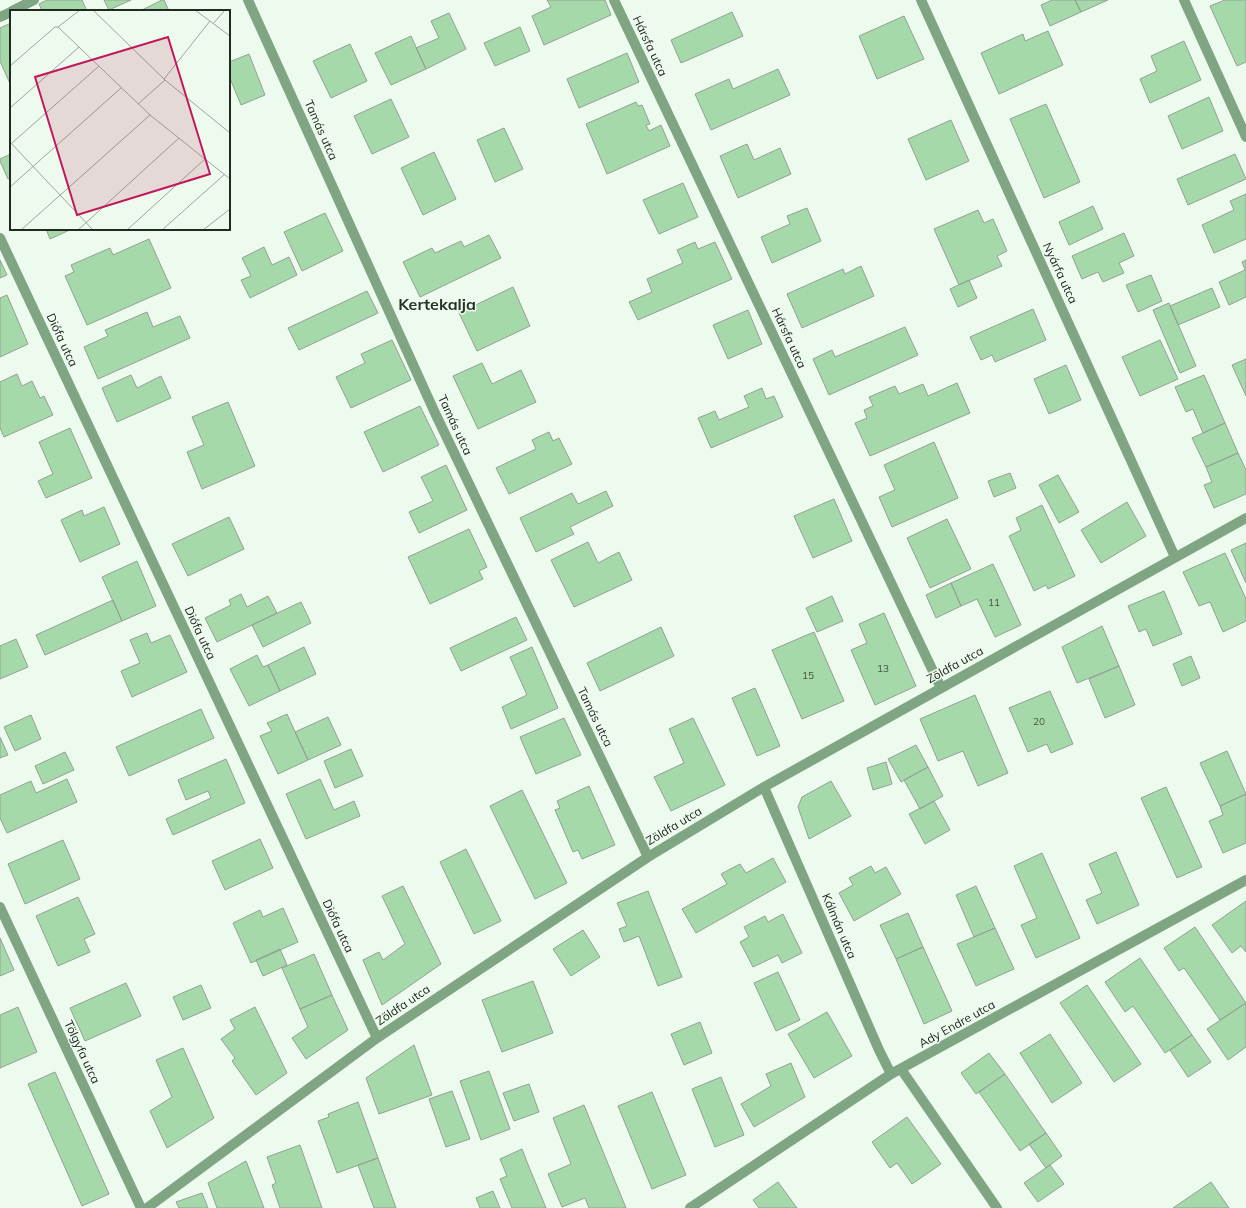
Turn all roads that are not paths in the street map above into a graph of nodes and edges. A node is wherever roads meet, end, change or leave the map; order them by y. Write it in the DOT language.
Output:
graph roads {
  1 [pos="34,0"];
  2 [pos="248,0"];
  3 [pos="614,0"];
  4 [pos="921,0"];
  5 [pos="1184,0"];
  6 [pos="14,10"];
  7 [pos="10,12"];
  8 [pos="0,17"];
  9 [pos="1246,137"];
  10 [pos="0,238"];
  11 [pos="1246,518"];
  12 [pos="1176,557"];
  13 [pos="941,688"];
  14 [pos="764,787"];
  15 [pos="648,857"];
  16 [pos="1246,880"];
  17 [pos="0,907"];
  18 [pos="377,1038"];
  19 [pos="901,1069"];
  20 [pos="891,1074"];
  21 [pos="141,1208"];
  22 [pos="147,1208"];
  23 [pos="690,1208"];
  24 [pos="997,1208"];
  1 -- 6 [label="street"];
  2 -- 15 [label="street, Tamás utca"];
  3 -- 13 [label="street, Hársfa utca"];
  4 -- 12 [label="street, Nyárfa utca"];
  5 -- 9 [label="street"];
  7 -- 8 [label="street"];
  10 -- 18 [label="street, Diófa utca"];
  11 -- 12 [label="street, Zöldfa utca"];
  12 -- 13 [label="street, Zöldfa utca"];
  13 -- 14 [label="street, Zöldfa utca"];
  14 -- 15 [label="street, Zöldfa utca"];
  14 -- 20 [label="street, Kálmán utca"];
  15 -- 18 [label="street, Zöldfa utca"];
  16 -- 19 [label="street, Ady Endre utca"];
  17 -- 21 [label="street, Tölgyfa utca"];
  18 -- 22 [label="street, Zöldfa utca"];
  19 -- 20 [label="street, Ady Endre utca"];
  19 -- 24 [label="street"];
  20 -- 23 [label="street, Ady Endre utca"];
}
